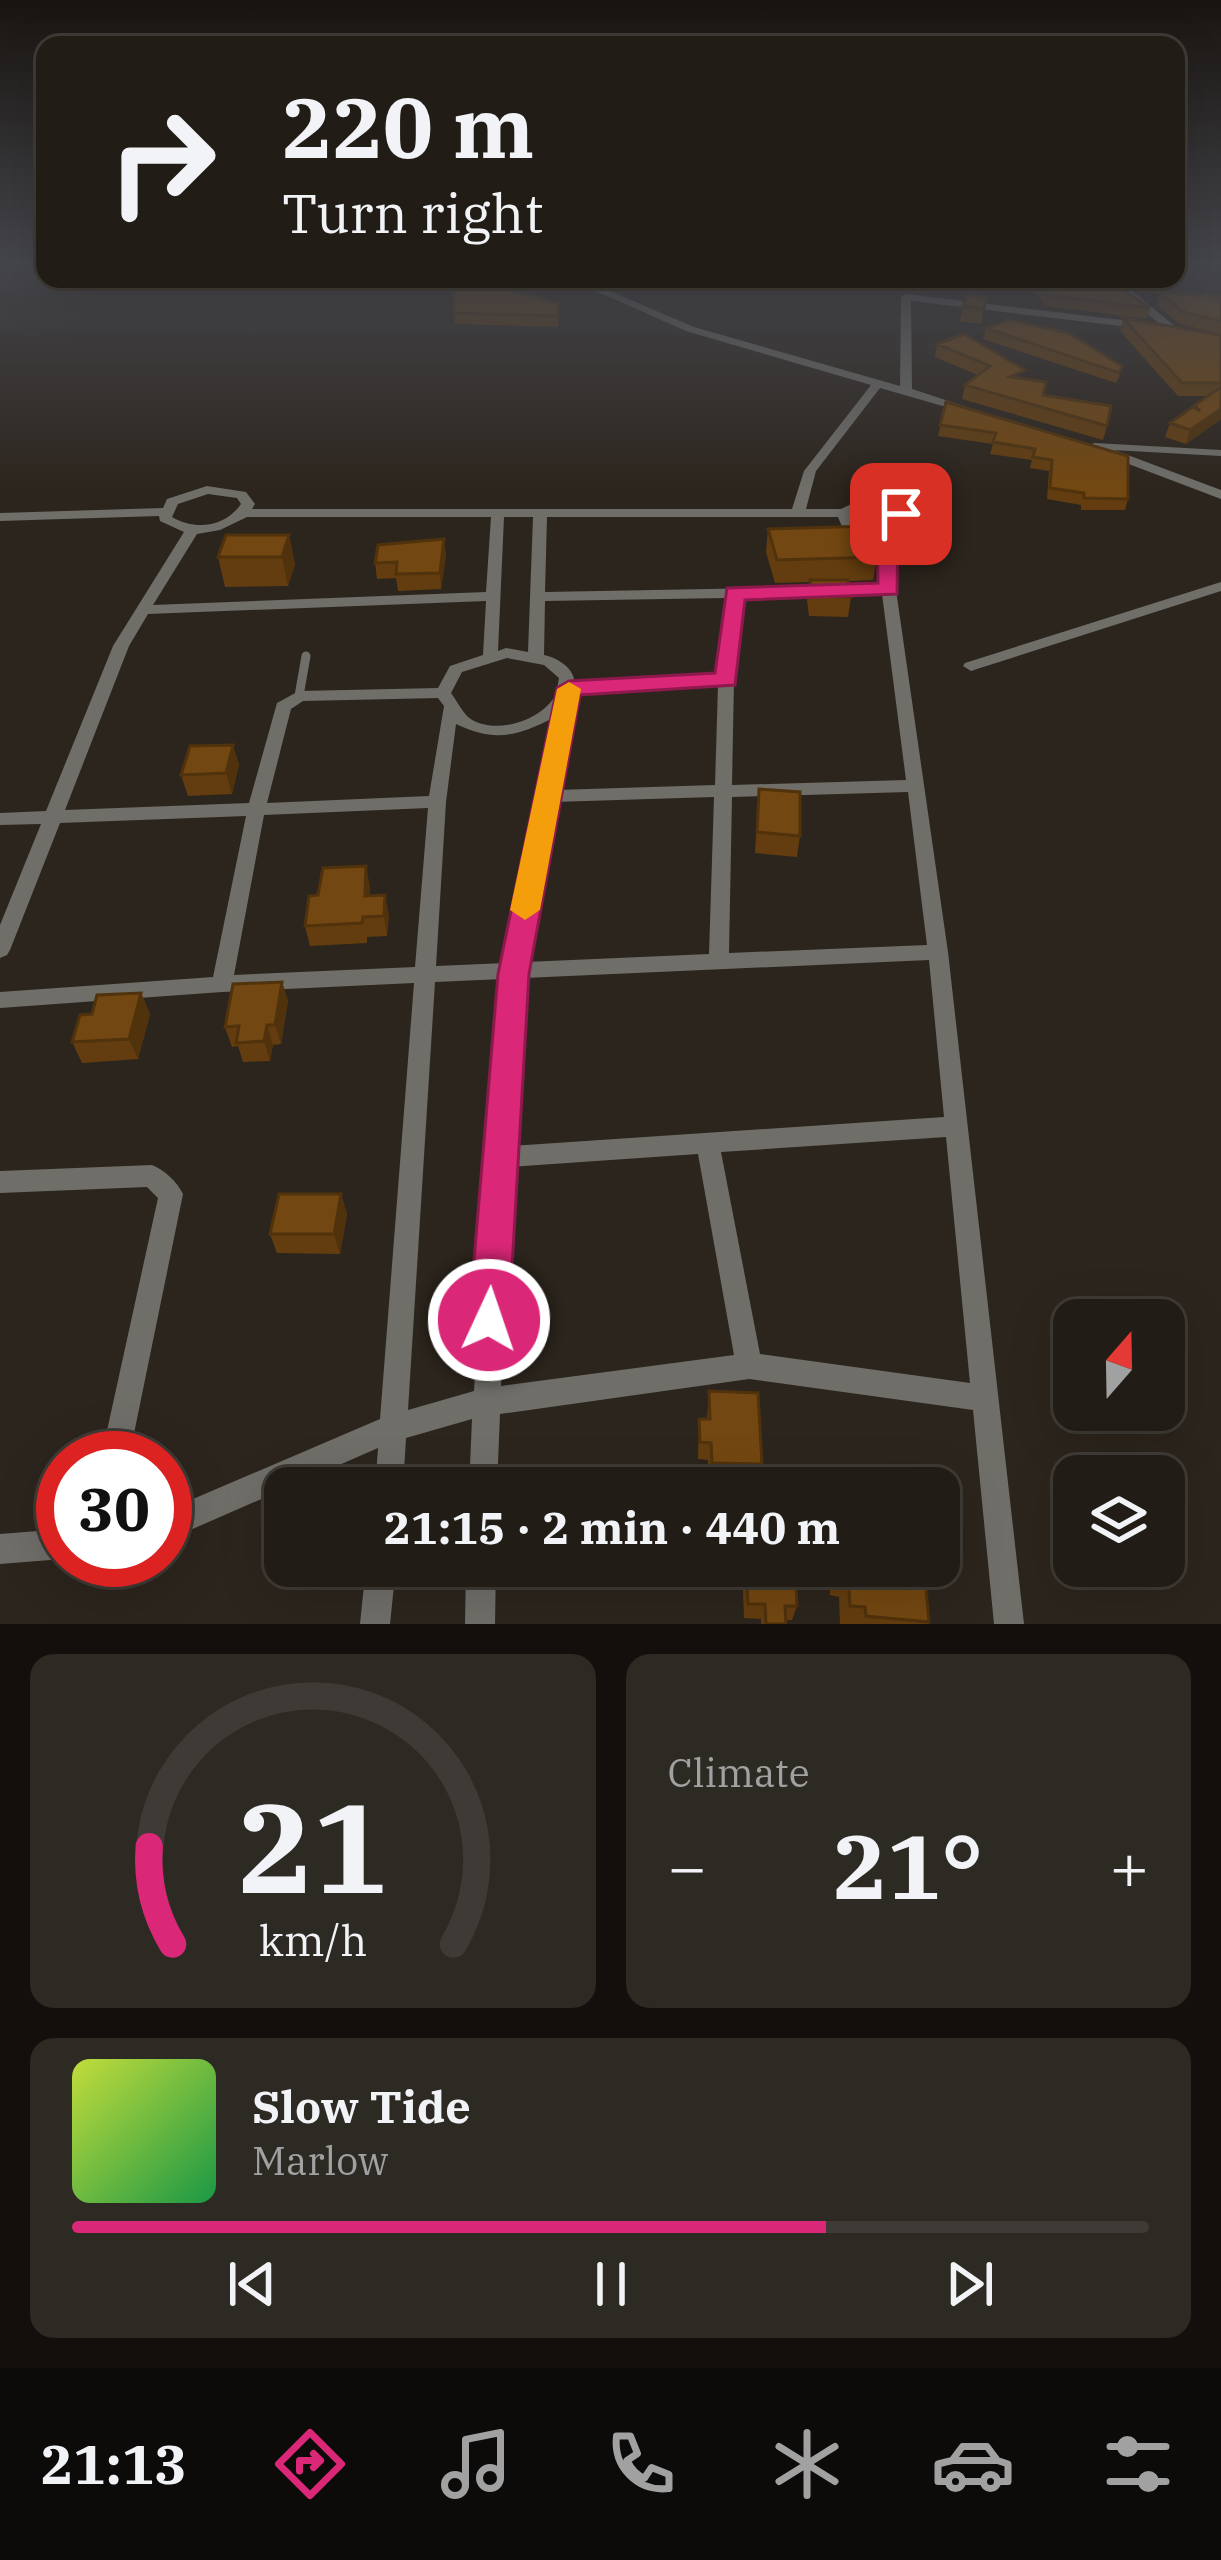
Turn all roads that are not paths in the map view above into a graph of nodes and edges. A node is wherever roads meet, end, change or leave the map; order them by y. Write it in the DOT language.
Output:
graph roads {
  1 [pos="724,339"];
  2 [pos="904,339"];
  3 [pos="878,383"];
  4 [pos="906,392"];
  5 [pos="986,415"];
  6 [pos="1075,441"];
  7 [pos="1095,446"];
  8 [pos="1221,453"];
  9 [pos="1221,495"];
  10 [pos="165,512"];
  11 [pos="540,512"];
  12 [pos="799,512"];
  13 [pos="842,512"];
  14 [pos="244,513"];
  15 [pos="498,513"];
  16 [pos="0,517"];
  17 [pos="192,530"];
  18 [pos="887,533"];
  19 [pos="1221,586"];
  20 [pos="889,590"];
  21 [pos="734,593"];
  22 [pos="490,596"];
  23 [pos="536,597"];
  24 [pos="141,610"];
  25 [pos="490,655"];
  26 [pos="306,656"];
  27 [pos="536,656"];
  28 [pos="971,666"];
  29 [pos="726,680"];
  30 [pos="299,697"];
  31 [pos="566,697"];
  32 [pos="446,701"];
  33 [pos="915,786"];
  34 [pos="723,788"];
  35 [pos="545,796"];
  36 [pos="437,802"];
  37 [pos="256,809"];
  38 [pos="51,818"];
  39 [pos="0,820"];
  40 [pos="0,950"];
  41 [pos="938,952"];
  42 [pos="719,962"];
  43 [pos="514,974"];
  44 [pos="424,977"];
  45 [pos="222,984"];
  46 [pos="0,1000"];
  47 [pos="954,1126"];
  48 [pos="708,1143"];
  49 [pos="498,1157"];
  50 [pos="0,1182"];
  51 [pos="749,1366"];
  52 [pos="982,1398"];
  53 [pos="485,1402"];
  54 [pos="395,1427"];
  55 [pos="121,1431"];
  56 [pos="391,1467"];
  57 [pos="483,1467"];
  58 [pos="192,1514"];
  59 [pos="36,1547"];
  60 [pos="0,1550"];
  61 [pos="379,1587"];
  62 [pos="481,1587"];
  63 [pos="375,1624"];
  64 [pos="480,1624"];
  65 [pos="1009,1624"];
  1 -- 3 [label="street"];
  2 -- 4 [label="street"];
  3 -- 4 [label="street"];
  3 -- 12 [label="street"];
  4 -- 5 [label="street"];
  6 -- 7 [label="street"];
  7 -- 8 [label="lane"];
  7 -- 9 [label="street"];
  10 -- 14 [label="street"];
  10 -- 16 [label="street"];
  10 -- 17 [label="street"];
  11 -- 12 [label="street"];
  11 -- 15 [label="street"];
  11 -- 23 [label="street"];
  12 -- 13 [label="street"];
  13 -- 18 [label="street"];
  13 -- 18 [label="street"];
  14 -- 15 [label="street"];
  14 -- 17 [label="street"];
  15 -- 22 [label="street"];
  17 -- 24 [label="street"];
  18 -- 20 [label="street"];
  19 -- 28 [label="street"];
  20 -- 21 [label="street"];
  20 -- 33 [label="street"];
  21 -- 23 [label="street"];
  21 -- 29 [label="street"];
  22 -- 24 [label="street"];
  22 -- 25 [label="street"];
  23 -- 27 [label="street"];
  24 -- 38 [label="street"];
  25 -- 27 [label="street"];
  25 -- 32 [label="street"];
  26 -- 30 [label="lane"];
  27 -- 31 [label="street"];
  29 -- 31 [label="street"];
  29 -- 34 [label="street"];
  30 -- 32 [label="street"];
  30 -- 37 [label="street"];
  31 -- 32 [label="street"];
  31 -- 35 [label="street"];
  32 -- 36 [label="street"];
  33 -- 34 [label="street"];
  33 -- 41 [label="street"];
  34 -- 35 [label="street"];
  34 -- 42 [label="street"];
  35 -- 43 [label="street"];
  36 -- 37 [label="street"];
  36 -- 44 [label="street"];
  37 -- 38 [label="street"];
  37 -- 45 [label="street"];
  38 -- 39 [label="street"];
  38 -- 40 [label="street"];
  41 -- 42 [label="street"];
  41 -- 47 [label="street"];
  42 -- 43 [label="street"];
  43 -- 44 [label="street"];
  43 -- 49 [label="street"];
  44 -- 45 [label="street"];
  44 -- 54 [label="street"];
  45 -- 46 [label="street"];
  47 -- 48 [label="street"];
  47 -- 52 [label="street"];
  48 -- 49 [label="street"];
  48 -- 51 [label="street"];
  49 -- 53 [label="street"];
  50 -- 55 [label="street"];
  51 -- 52 [label="street"];
  51 -- 53 [label="street"];
  52 -- 65 [label="street"];
  53 -- 54 [label="street"];
  53 -- 57 [label="street"];
  54 -- 56 [label="street"];
  54 -- 58 [label="street"];
  59 -- 60 [label="street"];
  61 -- 63 [label="street"];
  62 -- 64 [label="street"];
}
